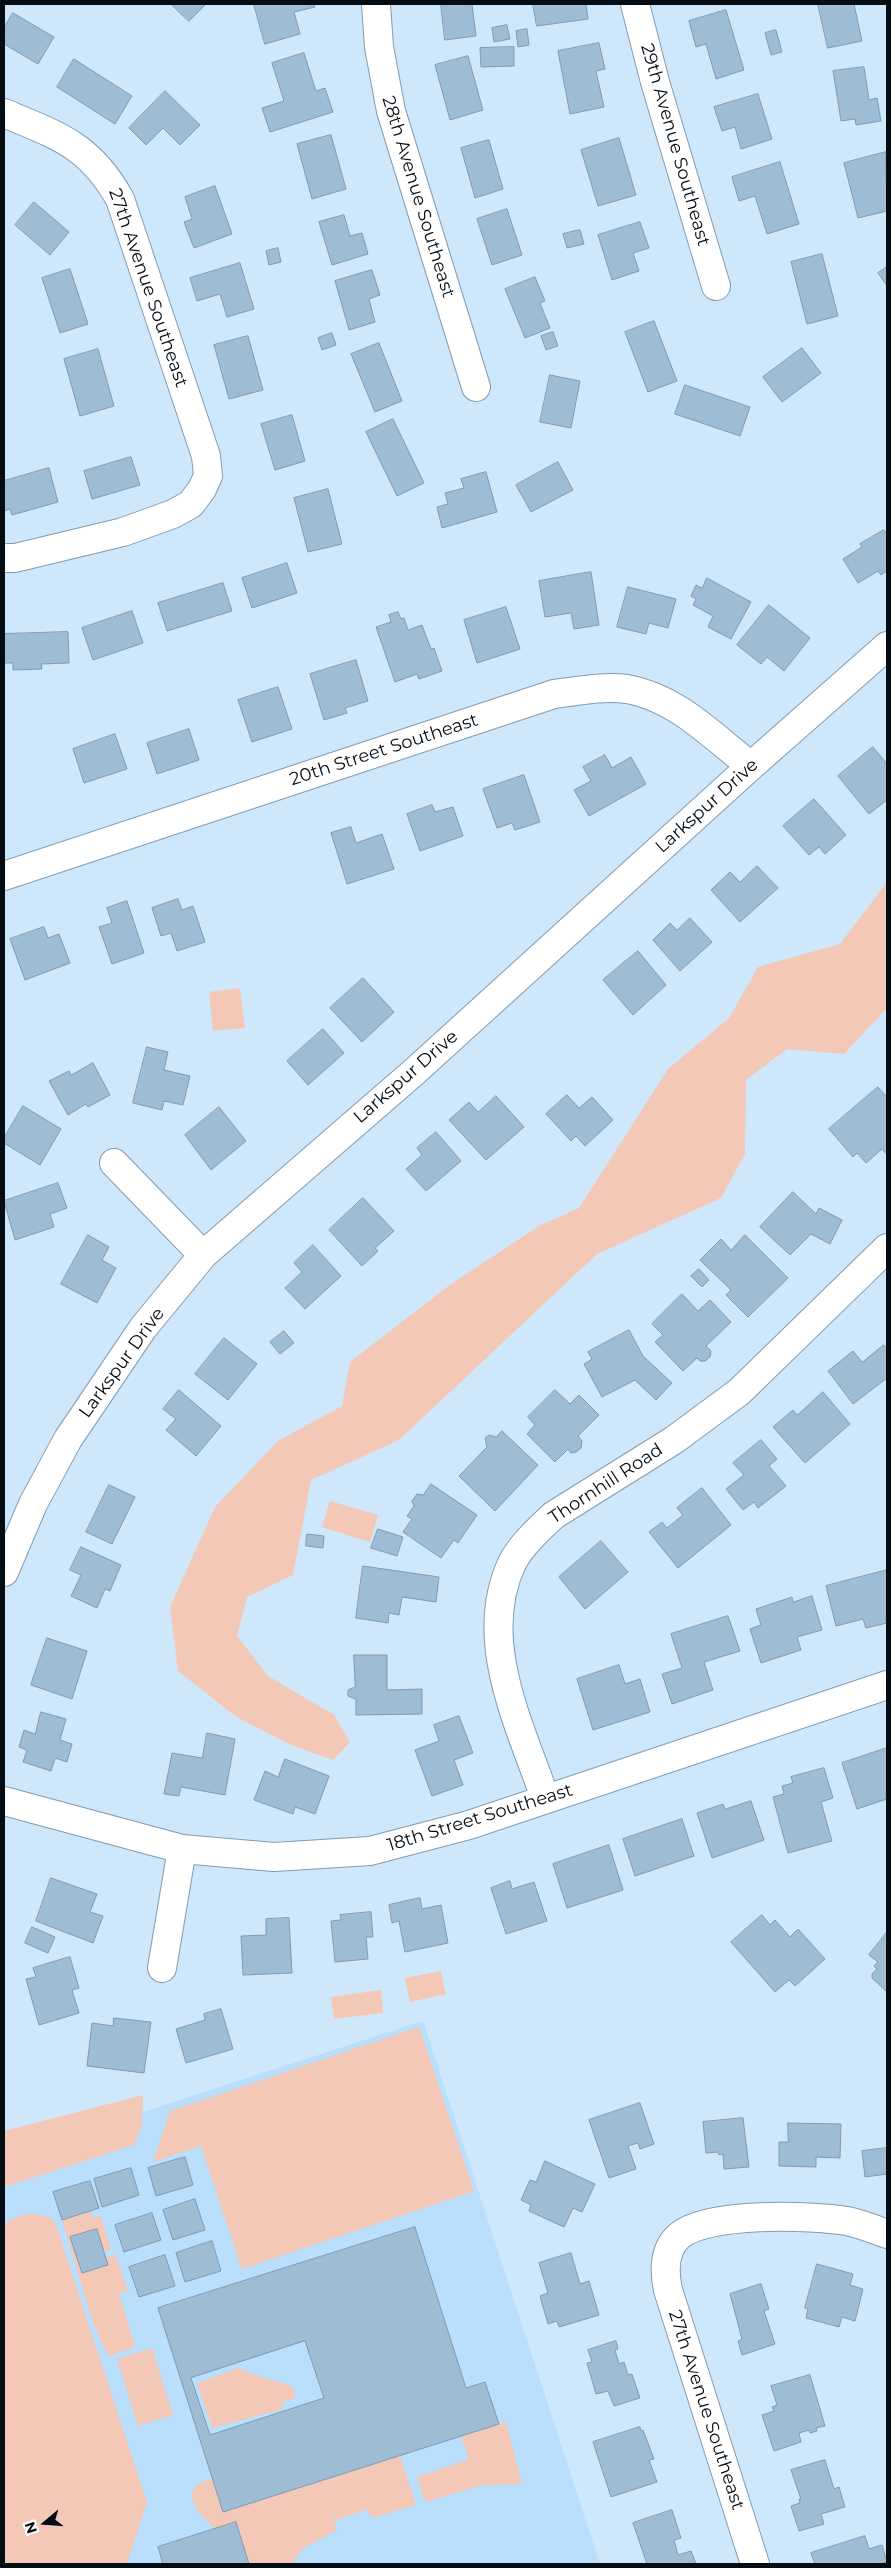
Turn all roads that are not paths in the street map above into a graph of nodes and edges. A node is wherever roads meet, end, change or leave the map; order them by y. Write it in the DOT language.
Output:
graph roads {
  1 [pos="376,4"];
  2 [pos="635,4"];
  3 [pos="4,113"];
  4 [pos="716,286"];
  5 [pos="476,388"];
  6 [pos="4,558"];
  7 [pos="887,646"];
  8 [pos="751,766"];
  9 [pos="4,876"];
  10 [pos="114,1163"];
  11 [pos="887,1248"];
  12 [pos="203,1255"];
  13 [pos="6,1558"];
  14 [pos="887,1685"];
  15 [pos="545,1798"];
  16 [pos="4,1801"];
  17 [pos="182,1849"];
  18 [pos="162,1968"];
  19 [pos="887,2234"];
  20 [pos="755,2564"];
  1 -- 5 [label="street, 28th Avenue Southeast"];
  2 -- 4 [label="street, 29th Avenue Southeast"];
  3 -- 6 [label="street, 27th Avenue Southeast"];
  7 -- 8 [label="street, Larkspur Drive"];
  8 -- 9 [label="street, 20th Street Southeast"];
  8 -- 12 [label="street, Larkspur Drive"];
  10 -- 12 [label="street"];
  11 -- 15 [label="street, Thornhill Road"];
  12 -- 13 [label="street, Larkspur Drive"];
  14 -- 15 [label="street, 18th Street Southeast"];
  15 -- 17 [label="street, 18th Street Southeast"];
  16 -- 17 [label="street, 18th Street Southeast"];
  17 -- 18 [label="street"];
  19 -- 20 [label="street, 27th Avenue Southeast"];
}
